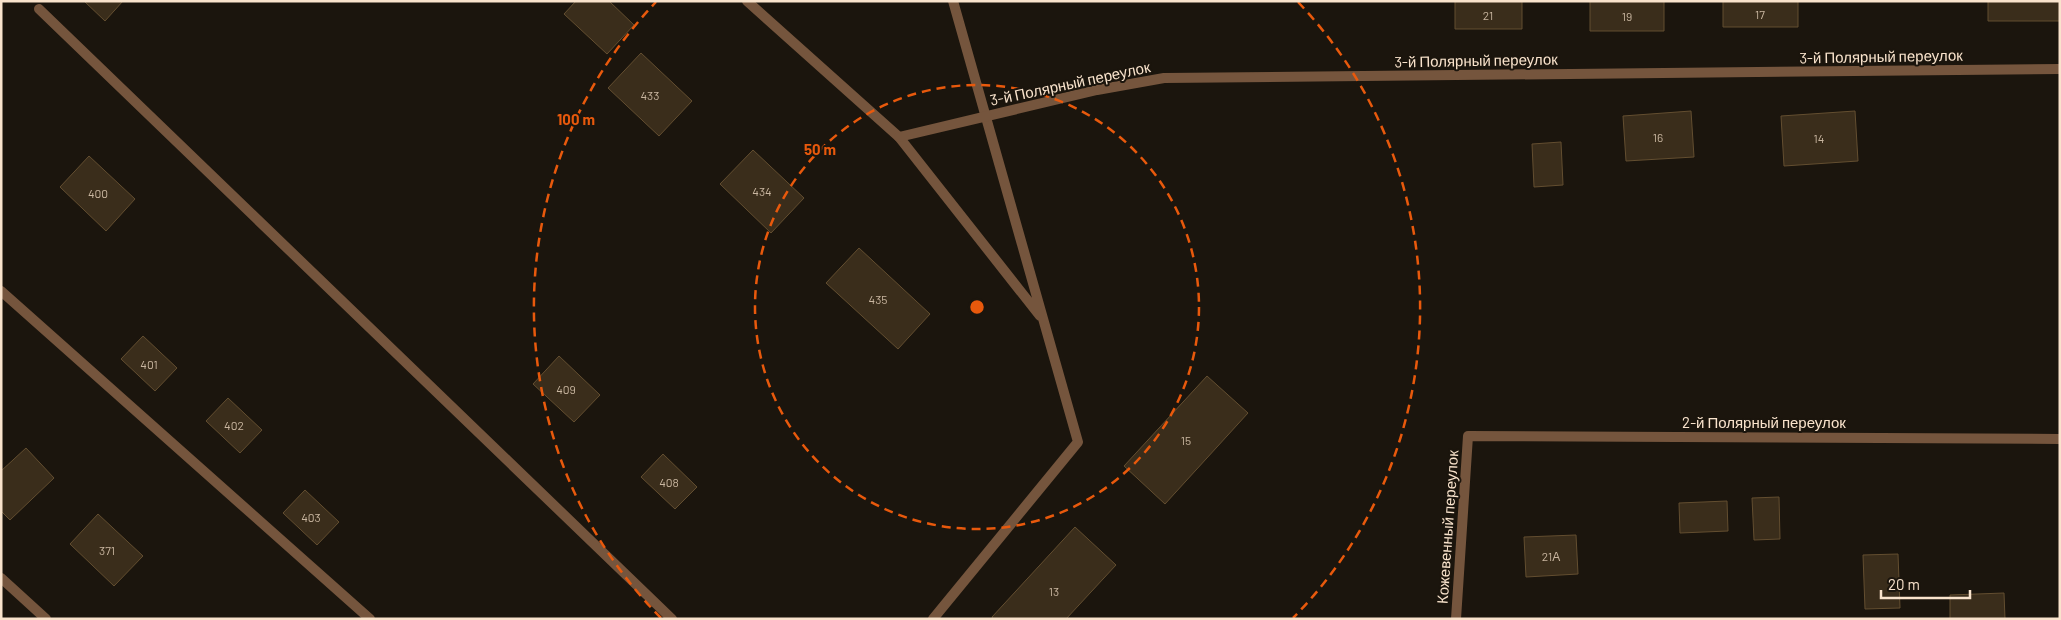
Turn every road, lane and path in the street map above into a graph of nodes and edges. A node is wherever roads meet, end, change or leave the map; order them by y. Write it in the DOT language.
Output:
graph roads {
  1 [pos="747,1"];
  2 [pos="954,1"];
  3 [pos="39,9"];
  4 [pos="2060,69"];
  5 [pos="984,116"];
  6 [pos="899,137"];
  7 [pos="1,291"];
  8 [pos="1043,320"];
  9 [pos="1468,436"];
  10 [pos="2060,439"];
  11 [pos="1,578"];
  12 [pos="46,619"];
  13 [pos="370,619"];
  14 [pos="672,619"];
  15 [pos="933,619"];
  16 [pos="1456,619"];
  1 -- 6 [label="street"];
  2 -- 5 [label="street"];
  3 -- 14 [label="street"];
  4 -- 5 [label="street, 3-й Полярный переулок"];
  5 -- 6 [label="street, 3-й Полярный переулок"];
  5 -- 8 [label="street"];
  6 -- 8 [label="street"];
  7 -- 13 [label="street"];
  8 -- 15 [label="street"];
  9 -- 10 [label="street, 2-й Полярный переулок"];
  9 -- 16 [label="street, Кожевенный переулок"];
  11 -- 12 [label="street"];
}
